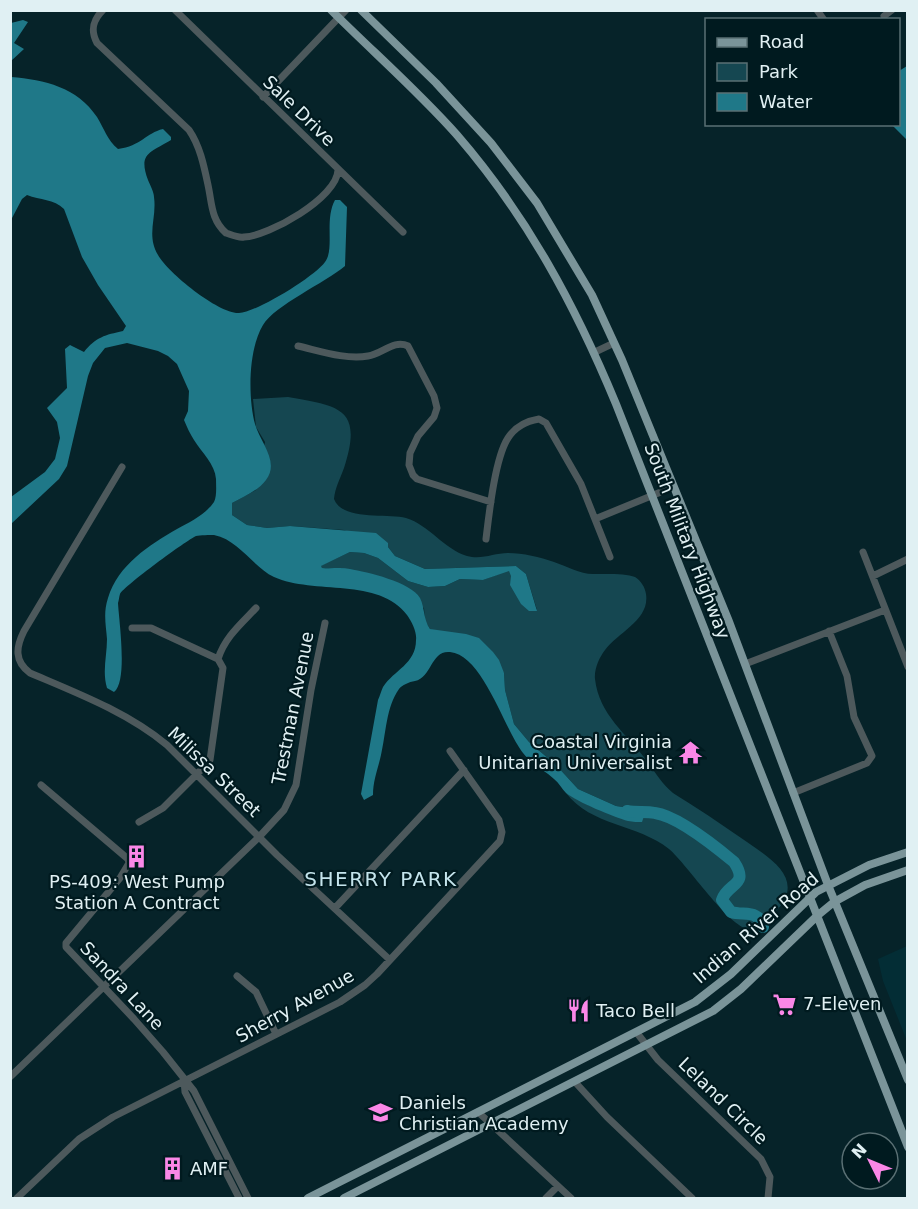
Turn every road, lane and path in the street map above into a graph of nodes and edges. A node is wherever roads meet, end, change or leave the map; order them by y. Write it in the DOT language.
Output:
graph roads {
  1 [pos="103,10"];
  2 [pos="175,10"];
  3 [pos="331,10"];
  4 [pos="346,10"];
  5 [pos="362,10"];
  6 [pos="892,10"];
  7 [pos="884,16"];
  8 [pos="338,18"];
  9 [pos="263,97"];
  10 [pos="338,170"];
  11 [pos="403,232"];
  12 [pos="614,343"];
  13 [pos="298,346"];
  14 [pos="595,352"];
  15 [pos="122,467"];
  16 [pos="673,486"];
  17 [pos="651,495"];
  18 [pos="491,502"];
  19 [pos="595,519"];
  20 [pos="486,539"];
  21 [pos="863,552"];
  22 [pos="610,557"];
  23 [pos="908,559"];
  24 [pos="873,576"];
  25 [pos="256,608"];
  26 [pos="885,610"];
  27 [pos="325,623"];
  28 [pos="132,628"];
  29 [pos="829,631"];
  30 [pos="905,653"];
  31 [pos="218,659"];
  32 [pos="745,664"];
  33 [pos="908,666"];
  34 [pos="450,751"];
  35 [pos="464,770"];
  36 [pos="198,775"];
  37 [pos="41,785"];
  38 [pos="793,793"];
  39 [pos="139,822"];
  40 [pos="259,837"];
  41 [pos="908,852"];
  42 [pos="908,870"];
  43 [pos="828,885"];
  44 [pos="809,898"];
  45 [pos="834,902"];
  46 [pos="335,908"];
  47 [pos="817,916"];
  48 [pos="390,960"];
  49 [pos="237,976"];
  50 [pos="103,987"];
  51 [pos="637,1032"];
  52 [pos="276,1034"];
  53 [pos="647,1046"];
  54 [pos="10,1077"];
  55 [pos="908,1080"];
  56 [pos="184,1081"];
  57 [pos="575,1082"];
  58 [pos="478,1112"];
  59 [pos="492,1124"];
  60 [pos="908,1147"];
  61 [pos="558,1186"];
  62 [pos="17,1198"];
  63 [pos="239,1198"];
  64 [pos="249,1198"];
  65 [pos="308,1198"];
  66 [pos="344,1198"];
  67 [pos="546,1198"];
  68 [pos="571,1198"];
  69 [pos="692,1198"];
  70 [pos="768,1198"];
  1 -- 10 [label="street"];
  2 -- 9 [label="street, Sale Drive"];
  3 -- 8 [label="main road, South Military Highway"];
  4 -- 8 [label="street"];
  5 -- 12 [label="main road, South Military Highway"];
  6 -- 7 [label="street"];
  8 -- 9 [label="street"];
  8 -- 14 [label="main road, South Military Highway"];
  9 -- 10 [label="street, Sale Drive"];
  10 -- 11 [label="street, Sale Drive"];
  12 -- 14 [label="street"];
  12 -- 16 [label="main road, South Military Highway"];
  13 -- 18 [label="street"];
  14 -- 17 [label="main road, South Military Highway"];
  15 -- 36 [label="street, Milissa Street"];
  16 -- 17 [label="street"];
  16 -- 32 [label="main road, South Military Highway"];
  17 -- 19 [label="street"];
  17 -- 44 [label="main road, South Military Highway"];
  18 -- 19 [label="street"];
  18 -- 20 [label="street"];
  19 -- 22 [label="street"];
  21 -- 24 [label="street"];
  23 -- 24 [label="street"];
  24 -- 26 [label="street"];
  25 -- 31 [label="street"];
  26 -- 29 [label="street"];
  26 -- 30 [label="street"];
  27 -- 40 [label="street, Trestman Avenue"];
  28 -- 31 [label="street"];
  29 -- 32 [label="street"];
  29 -- 38 [label="street"];
  30 -- 33 [label="street"];
  31 -- 36 [label="street"];
  32 -- 38 [label="main road, South Military Highway"];
  34 -- 35 [label="street, Sherry Avenue"];
  35 -- 46 [label="street"];
  35 -- 48 [label="street, Sherry Avenue"];
  36 -- 39 [label="street"];
  36 -- 40 [label="street, Milissa Street"];
  37 -- 50 [label="street, Sandra Lane"];
  38 -- 43 [label="main road, South Military Highway"];
  40 -- 46 [label="street, Milissa Street"];
  40 -- 50 [label="street, Trestman Avenue"];
  41 -- 43 [label="main road, Indian River Road"];
  42 -- 45 [label="main road, Indian River Road"];
  43 -- 44 [label="main road, Indian River Road"];
  43 -- 45 [label="main road, South Military Highway"];
  44 -- 47 [label="main road, South Military Highway"];
  44 -- 51 [label="main road, Indian River Road"];
  45 -- 47 [label="main road, Indian River Road"];
  45 -- 55 [label="main road, South Military Highway"];
  46 -- 48 [label="street, Milissa Street"];
  47 -- 53 [label="main road, Indian River Road"];
  47 -- 60 [label="main road, South Military Highway"];
  48 -- 52 [label="street, Sherry Avenue"];
  49 -- 52 [label="street"];
  50 -- 54 [label="street, Trestman Avenue"];
  50 -- 56 [label="street, Sandra Lane"];
  51 -- 53 [label="street, Leland Circle"];
  51 -- 58 [label="main road, Indian River Road"];
  52 -- 56 [label="street, Sherry Avenue"];
  53 -- 57 [label="main road, Indian River Road"];
  53 -- 70 [label="street, Leland Circle"];
  56 -- 62 [label="street, Sherry Avenue"];
  56 -- 63 [label="street, Sandra Lane"];
  56 -- 64 [label="street, Sandra Lane"];
  57 -- 59 [label="main road, Indian River Road"];
  57 -- 69 [label="street"];
  58 -- 59 [label="street"];
  58 -- 65 [label="main road, Indian River Road"];
  59 -- 61 [label="street"];
  59 -- 66 [label="main road, Indian River Road"];
  61 -- 67 [label="street"];
  61 -- 68 [label="street"];
}
